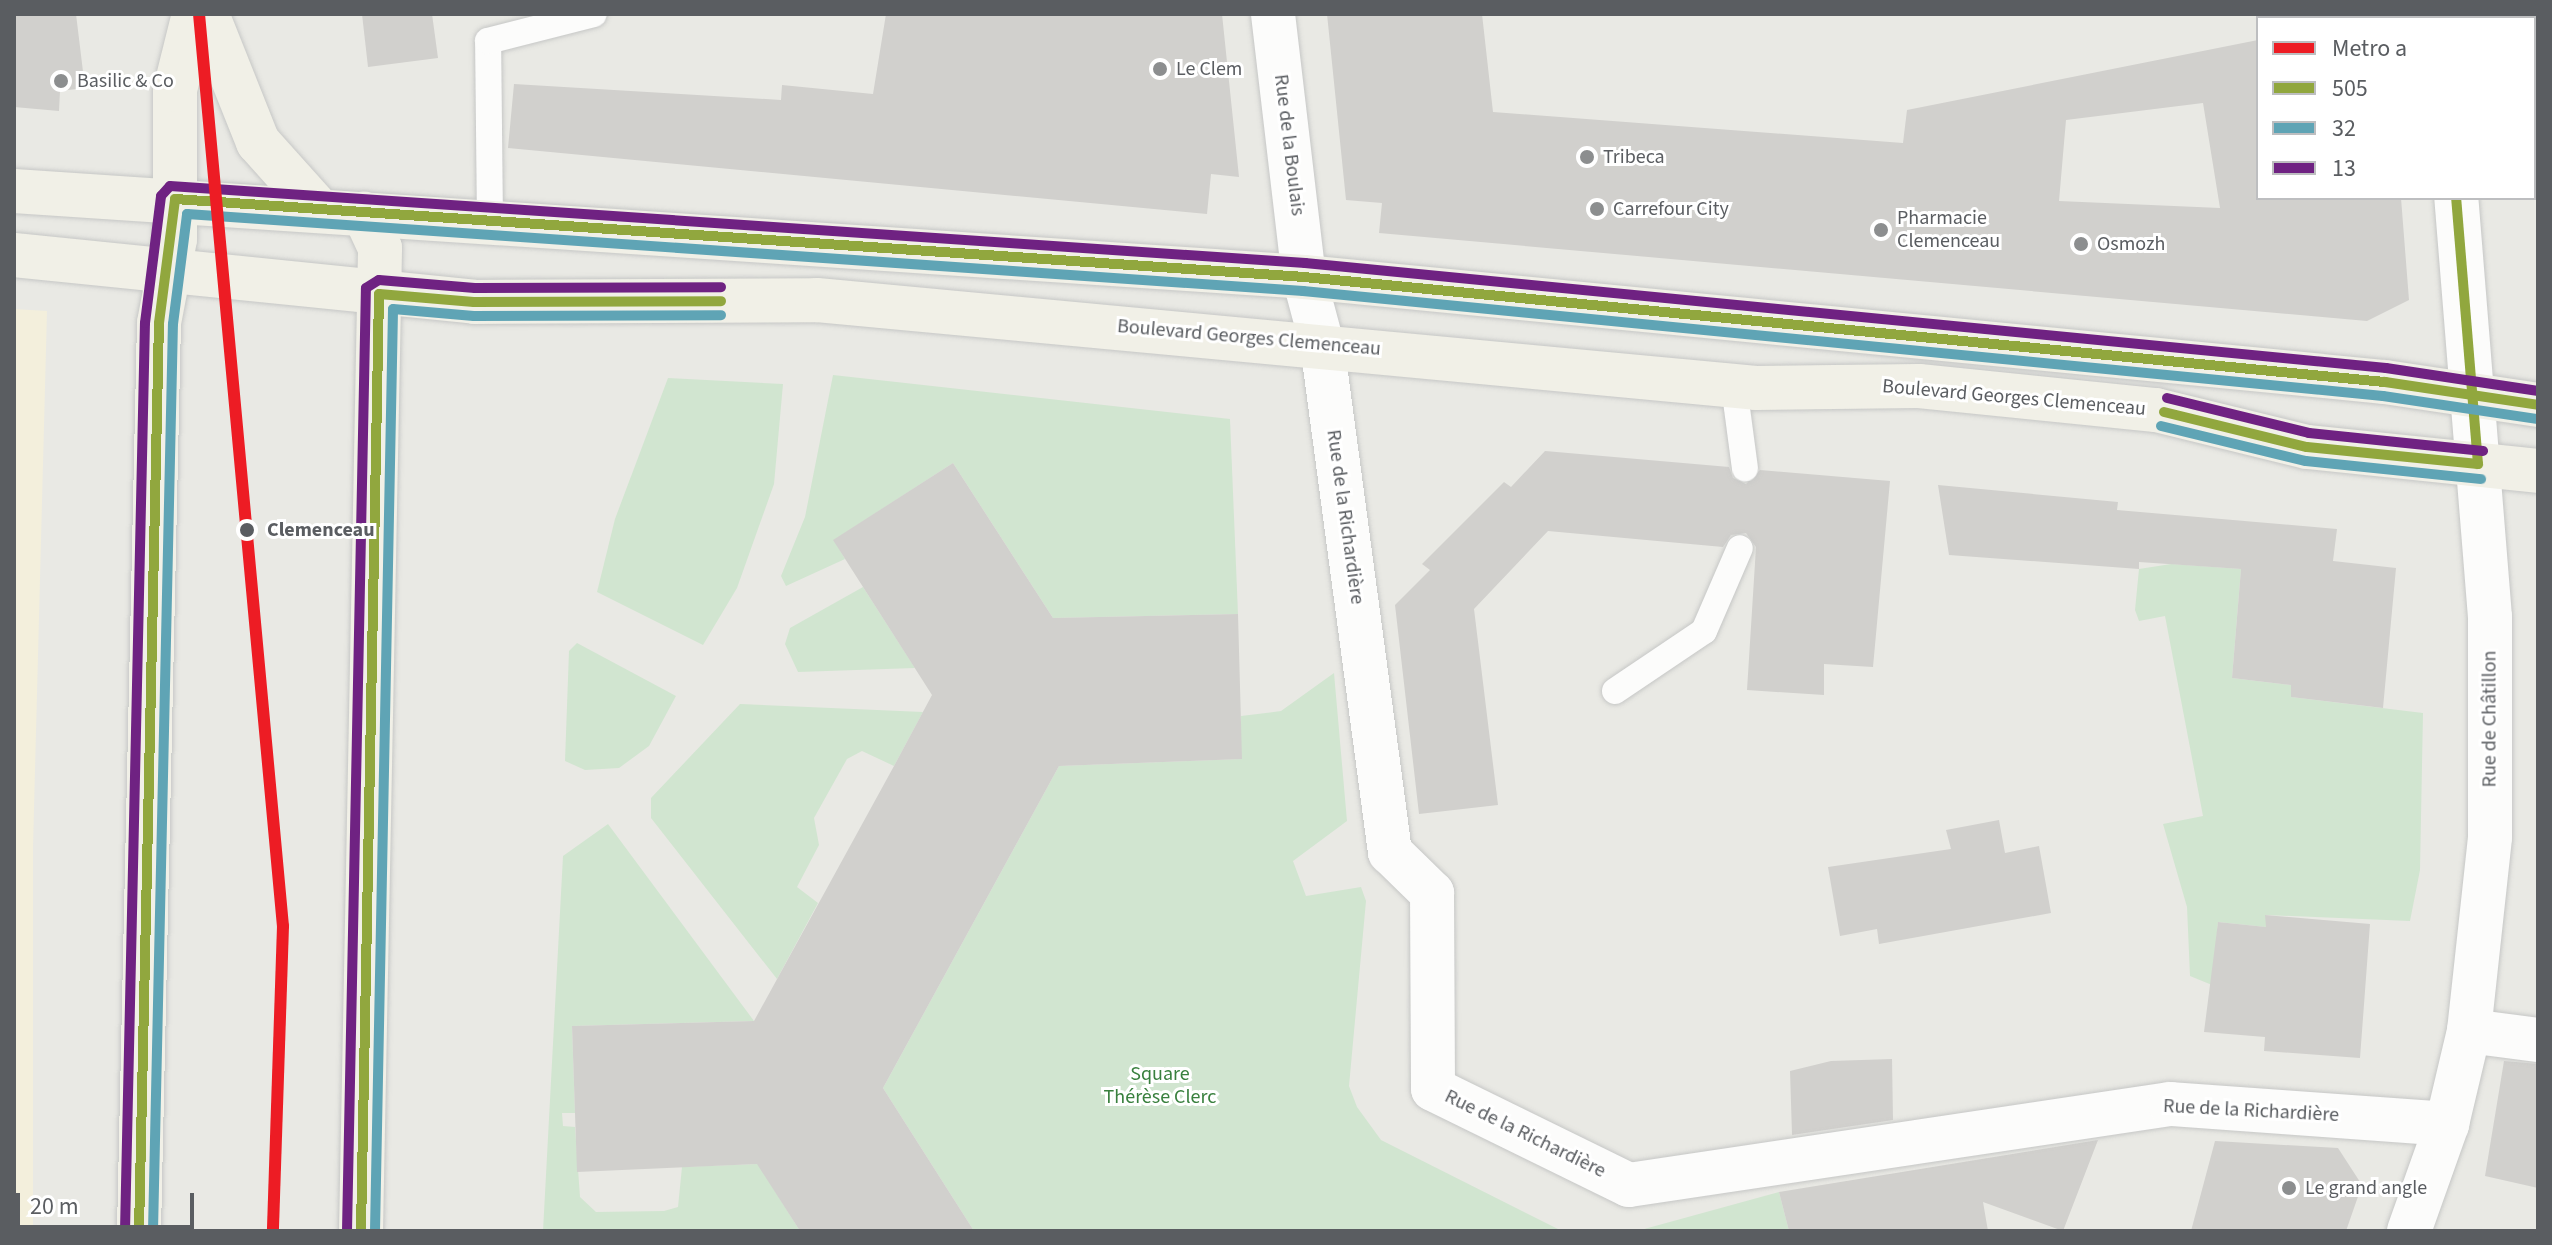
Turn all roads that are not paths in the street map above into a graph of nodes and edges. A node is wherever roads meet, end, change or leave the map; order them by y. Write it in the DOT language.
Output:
graph roads {
  1 [pos="194,14"];
  2 [pos="207,14"];
  3 [pos="594,14"];
  4 [pos="1273,14"];
  5 [pos="14,191"];
  6 [pos="175,199"];
  7 [pos="2456,200"];
  8 [pos="319,210"];
  9 [pos="364,214"];
  10 [pos="490,223"];
  11 [pos="14,255"];
  12 [pos="167,270"];
  13 [pos="1304,277"];
  14 [pos="379,294"];
  15 [pos="1322,344"];
  16 [pos="1734,386"];
  17 [pos="2471,395"];
  18 [pos="2538,405"];
  19 [pos="2478,464"];
  20 [pos="1745,468"];
  21 [pos="2538,471"];
  22 [pos="1740,548"];
  23 [pos="1615,691"];
  24 [pos="2469,1031"];
  25 [pos="2538,1040"];
  26 [pos="2447,1124"];
  27 [pos="139,1231"];
  28 [pos="361,1231"];
  29 [pos="2409,1231"];
  1 -- 6 [label="main road"];
  2 -- 8 [label="main road"];
  3 -- 10 [label="lane"];
  4 -- 13 [label="street, Rue de la Boulais"];
  5 -- 6 [label="main road"];
  6 -- 8 [label="main road"];
  6 -- 12 [label="main road"];
  7 -- 17 [label="street, Rue de Châtillon"];
  8 -- 9 [label="main road"];
  9 -- 10 [label="main road"];
  9 -- 14 [label="main road"];
  10 -- 13 [label="main road"];
  11 -- 12 [label="main road, Boulevard Georges Clemenceau"];
  12 -- 14 [label="main road, Boulevard Georges Clemenceau"];
  12 -- 27 [label="main road"];
  13 -- 15 [label="street, Rue de la Richardière"];
  13 -- 17 [label="main road"];
  14 -- 15 [label="main road, Boulevard Georges Clemenceau"];
  14 -- 28 [label="main road"];
  15 -- 16 [label="main road, Boulevard Georges Clemenceau"];
  15 -- 26 [label="street, Rue de la Richardière"];
  16 -- 19 [label="main road, Boulevard Georges Clemenceau"];
  16 -- 20 [label="lane"];
  17 -- 18 [label="main road"];
  17 -- 19 [label="street, Rue de Châtillon"];
  19 -- 21 [label="main road, Boulevard Georges Clemenceau"];
  19 -- 24 [label="street, Rue de Châtillon"];
  22 -- 23 [label="lane"];
  24 -- 25 [label="street"];
  24 -- 26 [label="street, Rue de Châtillon"];
  26 -- 29 [label="street, Rue de Châtillon"];
}
